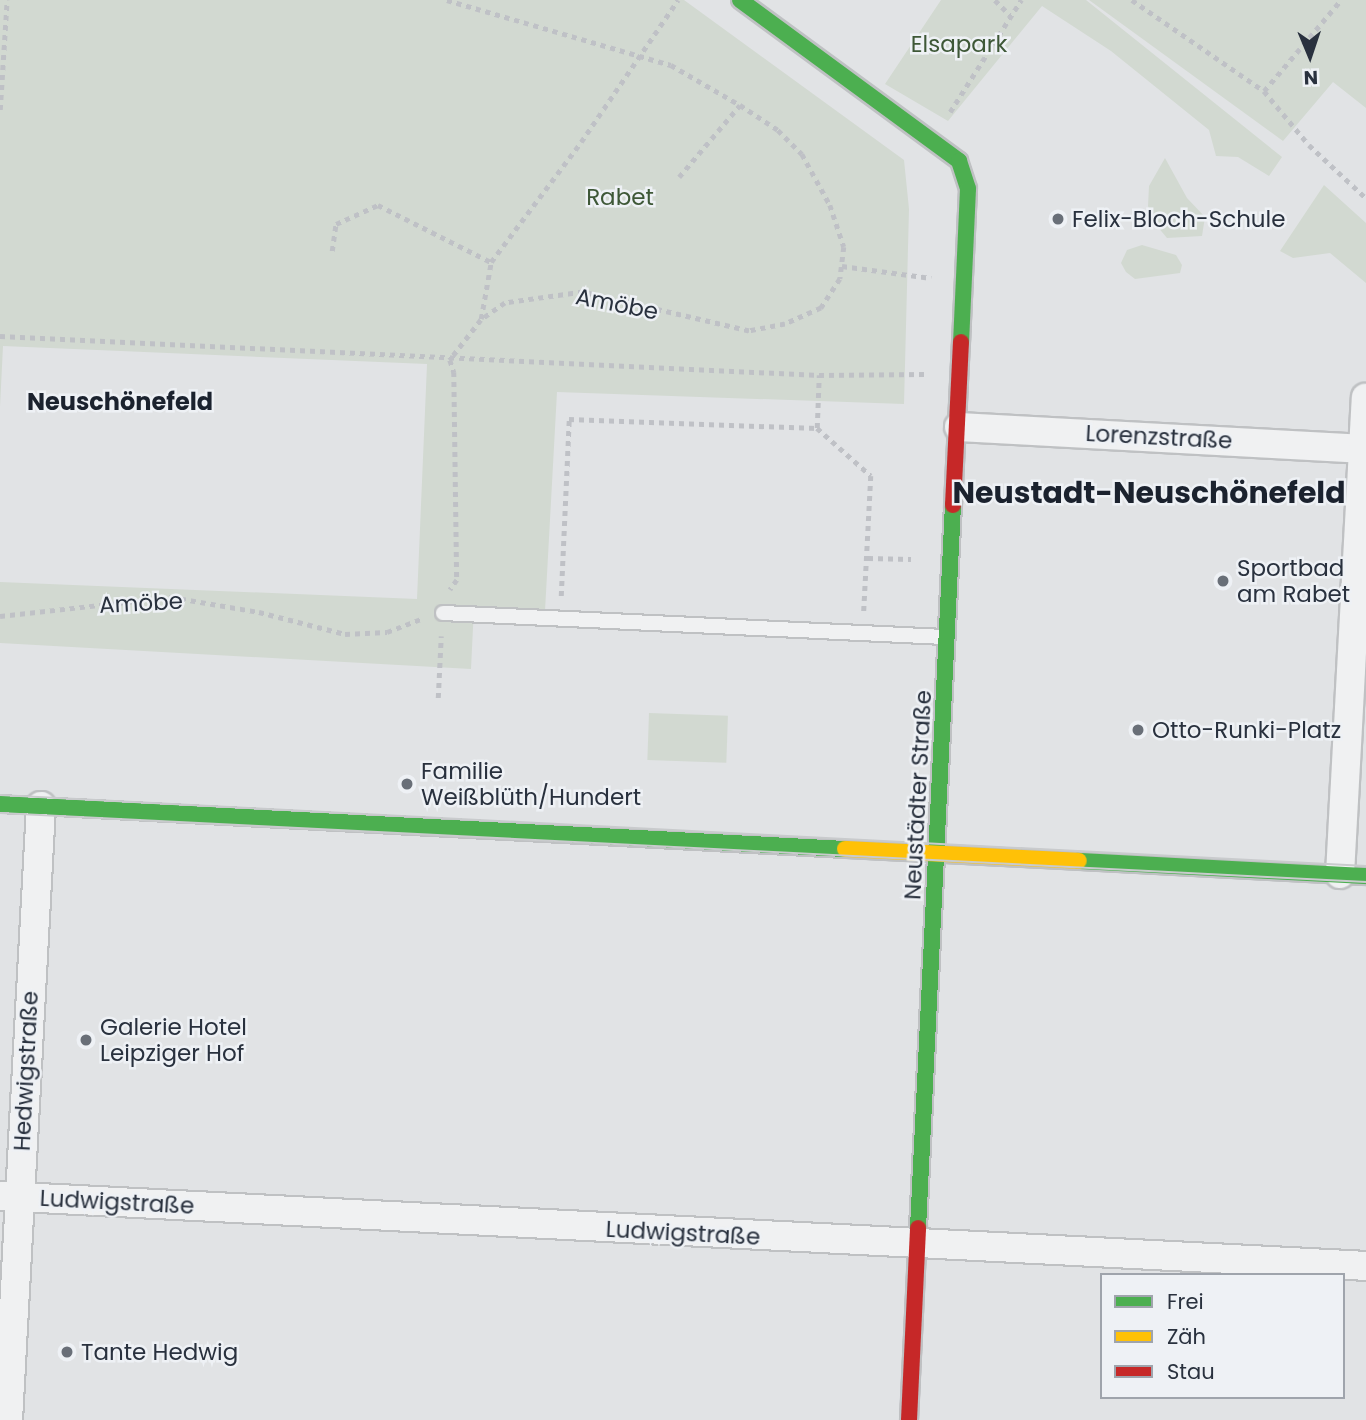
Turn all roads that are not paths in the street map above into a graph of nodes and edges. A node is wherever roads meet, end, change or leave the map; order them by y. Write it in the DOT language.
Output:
graph roads {
  1 [pos="740,0"];
  2 [pos="1366,398"];
  3 [pos="959,427"];
  4 [pos="1360,449"];
  5 [pos="440,614"];
  6 [pos="948,637"];
  7 [pos="0,804"];
  8 [pos="41,806"];
  9 [pos="938,853"];
  10 [pos="1353,875"];
  11 [pos="10,1197"];
  12 [pos="918,1245"];
  13 [pos="1366,1266"];
  14 [pos="8,1420"];
  15 [pos="909,1420"];
  1 -- 3 [label="street, Neustädter Straße"];
  2 -- 4 [label="street"];
  3 -- 4 [label="street, Lorenzstraße"];
  3 -- 6 [label="street, Neustädter Straße"];
  4 -- 10 [label="street"];
  5 -- 6 [label="lane"];
  6 -- 9 [label="street, Neustädter Straße"];
  7 -- 8 [label="street"];
  8 -- 9 [label="street"];
  8 -- 11 [label="street, Hedwigstraße"];
  9 -- 10 [label="street"];
  9 -- 12 [label="street, Neustädter Straße"];
  11 -- 12 [label="street, Ludwigstraße"];
  11 -- 14 [label="street, Hedwigstraße"];
  12 -- 13 [label="street, Ludwigstraße"];
  12 -- 15 [label="street, Neustädter Straße"];
}
